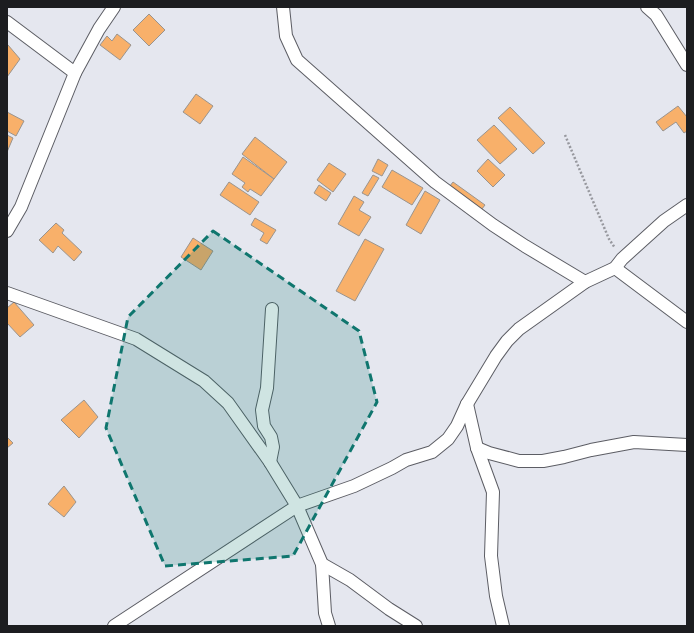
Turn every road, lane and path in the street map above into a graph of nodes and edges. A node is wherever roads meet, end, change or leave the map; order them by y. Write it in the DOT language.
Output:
graph roads {
  1 [pos="114,7"];
  2 [pos="283,7"];
  3 [pos="648,7"];
  4 [pos="7,22"];
  5 [pos="687,65"];
  6 [pos="75,73"];
  7 [pos="565,135"];
  8 [pos="687,205"];
  9 [pos="7,231"];
  10 [pos="619,264"];
  11 [pos="585,282"];
  12 [pos="7,292"];
  13 [pos="272,309"];
  14 [pos="687,322"];
  15 [pos="467,404"];
  16 [pos="687,445"];
  17 [pos="477,448"];
  18 [pos="270,462"];
  19 [pos="297,506"];
  20 [pos="322,564"];
  21 [pos="114,626"];
  22 [pos="329,626"];
  23 [pos="416,626"];
  24 [pos="504,626"];
  1 -- 6 [label="street"];
  2 -- 11 [label="street"];
  3 -- 5 [label="street"];
  4 -- 6 [label="street"];
  6 -- 9 [label="street"];
  7 -- 10 [label="path"];
  8 -- 10 [label="street"];
  10 -- 11 [label="street"];
  10 -- 14 [label="street"];
  11 -- 15 [label="street"];
  12 -- 18 [label="street"];
  13 -- 18 [label="street"];
  15 -- 17 [label="street"];
  15 -- 19 [label="street"];
  16 -- 17 [label="street"];
  17 -- 24 [label="street"];
  18 -- 19 [label="street"];
  19 -- 20 [label="street"];
  19 -- 21 [label="street"];
  20 -- 22 [label="street"];
  20 -- 23 [label="street"];
}
